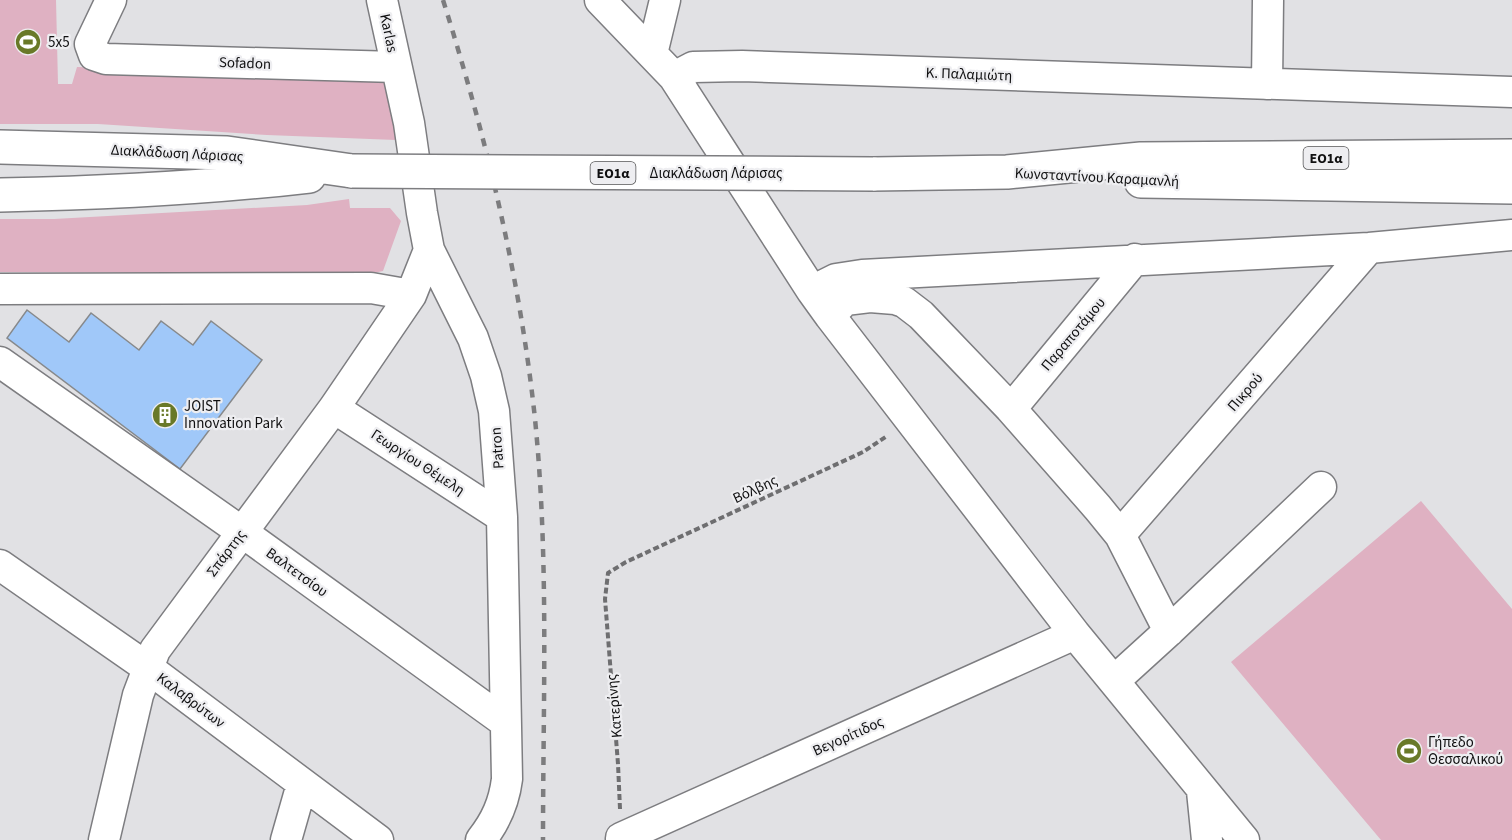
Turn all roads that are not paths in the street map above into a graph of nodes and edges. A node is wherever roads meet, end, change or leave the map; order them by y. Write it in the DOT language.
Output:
graph roads {
  1 [pos="111,0"];
  2 [pos="382,0"];
  3 [pos="600,0"];
  4 [pos="665,0"];
  5 [pos="1269,0"];
  6 [pos="652,54"];
  7 [pos="396,67"];
  8 [pos="674,77"];
  9 [pos="1267,84"];
  10 [pos="1512,92"];
  11 [pos="0,147"];
  12 [pos="1512,156"];
  13 [pos="352,171"];
  14 [pos="1007,172"];
  15 [pos="1512,188"];
  16 [pos="0,195"];
  17 [pos="1512,235"];
  18 [pos="1369,248"];
  19 [pos="429,250"];
  20 [pos="1135,260"];
  21 [pos="0,290"];
  22 [pos="812,291"];
  23 [pos="411,295"];
  24 [pos="830,316"];
  25 [pos="0,362"];
  26 [pos="334,408"];
  27 [pos="1011,409"];
  28 [pos="1321,487"];
  29 [pos="502,517"];
  30 [pos="242,532"];
  31 [pos="1120,535"];
  32 [pos="0,565"];
  33 [pos="1170,631"];
  34 [pos="1075,634"];
  35 [pos="148,668"];
  36 [pos="1114,681"];
  37 [pos="505,722"];
  38 [pos="302,784"];
  39 [pos="1202,791"];
  40 [pos="621,839"];
  41 [pos="104,840"];
  42 [pos="286,840"];
  43 [pos="378,840"];
  44 [pos="482,840"];
  45 [pos="1207,840"];
  46 [pos="1244,840"];
  1 -- 7 [label="street, Sofadon"];
  2 -- 7 [label="street, Karlas"];
  3 -- 6 [label="street"];
  4 -- 6 [label="street"];
  5 -- 9 [label="street"];
  6 -- 8 [label="street"];
  7 -- 19 [label="street, Patron"];
  8 -- 9 [label="street, Κ. Παλαμιώτη"];
  8 -- 22 [label="street"];
  9 -- 10 [label="street, Κ. Παλαμιώτη"];
  11 -- 13 [label="main road, Διακλάδωση Λάρισας / ΕΟ1α"];
  12 -- 14 [label="main road, Κωνσταντίνου Καραμανλή / ΕΟ1α"];
  13 -- 14 [label="main road, Διακλάδωση Λάρισας / ΕΟ1α, bridge"];
  13 -- 16 [label="main road, Διακλάδωση Λάρισας / ΕΟ1α"];
  14 -- 15 [label="main road, Κωνσταντίνου Καραμανλή / ΕΟ1α"];
  17 -- 18 [label="street"];
  18 -- 20 [label="street"];
  18 -- 31 [label="street, Πικρού"];
  19 -- 23 [label="street, Σπάρτης"];
  19 -- 29 [label="street, Patron"];
  20 -- 22 [label="street"];
  20 -- 27 [label="street, Παραποτάμου"];
  21 -- 23 [label="street"];
  22 -- 24 [label="street"];
  23 -- 26 [label="street, Σπάρτης"];
  24 -- 27 [label="street"];
  24 -- 34 [label="street"];
  25 -- 30 [label="street, Βαλτετσίου"];
  26 -- 29 [label="street, Γεωργίου Θέμελη"];
  26 -- 30 [label="street, Σπάρτης"];
  27 -- 31 [label="street"];
  28 -- 33 [label="street"];
  29 -- 37 [label="street, Patron"];
  30 -- 35 [label="street, Σπάρτης"];
  30 -- 37 [label="street, Βαλτετσίου"];
  31 -- 33 [label="street"];
  32 -- 35 [label="street, Καλαβρύτων"];
  33 -- 36 [label="street"];
  34 -- 36 [label="street"];
  34 -- 40 [label="street, Βεγορίτιδος"];
  35 -- 38 [label="street, Καλαβρύτων"];
  35 -- 41 [label="street, Σπάρτης"];
  36 -- 39 [label="street"];
  37 -- 44 [label="street, Patron"];
  38 -- 42 [label="street"];
  38 -- 43 [label="street, Καλαβρύτων"];
  39 -- 45 [label="street"];
  39 -- 46 [label="street"];
}
